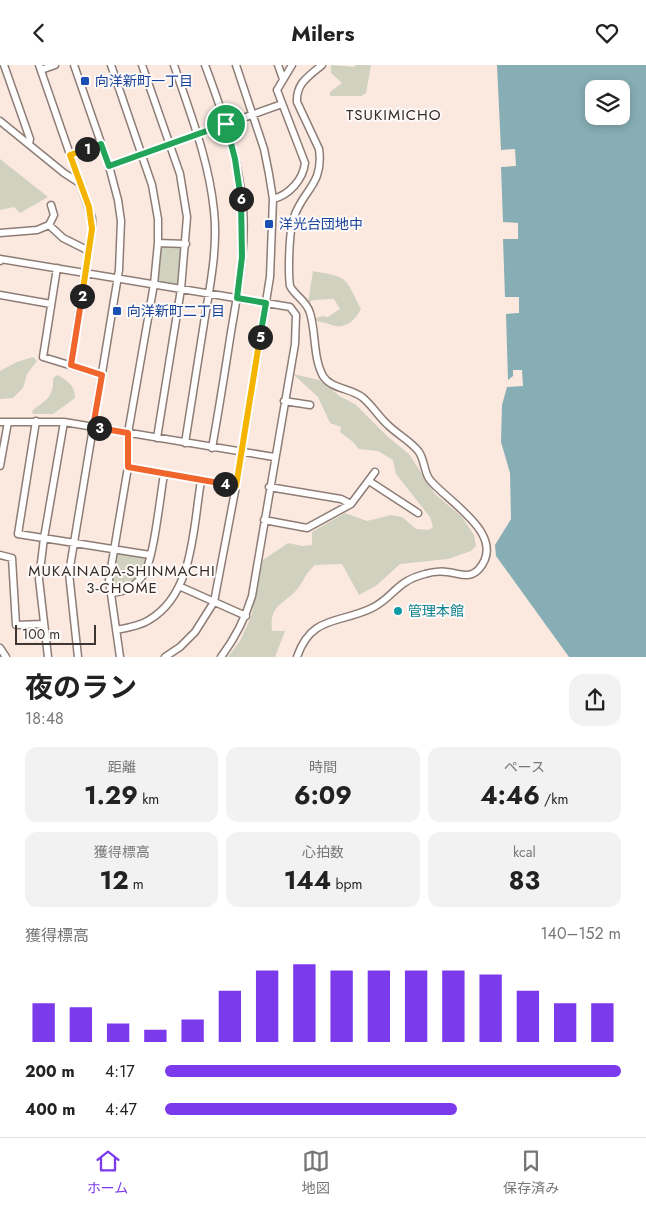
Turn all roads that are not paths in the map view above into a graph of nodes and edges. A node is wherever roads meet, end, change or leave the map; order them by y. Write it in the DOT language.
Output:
graph roads {
  1 [pos="4,65"];
  2 [pos="55,65"];
  3 [pos="74,65"];
  4 [pos="111,65"];
  5 [pos="142,65"];
  6 [pos="174,65"];
  7 [pos="205,65"];
  8 [pos="236,65"];
  9 [pos="278,65"];
  10 [pos="292,65"];
  11 [pos="322,65"];
  12 [pos="40,67"];
  13 [pos="283,79"];
  14 [pos="282,103"];
  15 [pos="253,115"];
  16 [pos="0,121"];
  17 [pos="226,124"];
  18 [pos="198,134"];
  19 [pos="29,144"];
  20 [pos="101,144"];
  21 [pos="170,145"];
  22 [pos="142,153"];
  23 [pos="70,155"];
  24 [pos="109,166"];
  25 [pos="81,184"];
  26 [pos="273,199"];
  27 [pos="51,205"];
  28 [pos="50,225"];
  29 [pos="0,233"];
  30 [pos="158,243"];
  31 [pos="186,244"];
  32 [pos="89,251"];
  33 [pos="0,261"];
  34 [pos="57,269"];
  35 [pos="85,273"];
  36 [pos="118,279"];
  37 [pos="154,284"];
  38 [pos="182,289"];
  39 [pos="209,293"];
  40 [pos="0,295"];
  41 [pos="237,298"];
  42 [pos="266,303"];
  43 [pos="51,304"];
  44 [pos="71,365"];
  45 [pos="102,375"];
  46 [pos="284,401"];
  47 [pos="310,405"];
  48 [pos="36,421"];
  49 [pos="0,422"];
  50 [pos="8,422"];
  51 [pos="64,422"];
  52 [pos="93,427"];
  53 [pos="128,433"];
  54 [pos="157,438"];
  55 [pos="185,443"];
  56 [pos="212,448"];
  57 [pos="241,452"];
  58 [pos="274,457"];
  59 [pos="0,466"];
  60 [pos="128,467"];
  61 [pos="375,472"];
  62 [pos="164,474"];
  63 [pos="201,481"];
  64 [pos="369,481"];
  65 [pos="236,486"];
  66 [pos="269,487"];
  67 [pos="351,504"];
  68 [pos="418,513"];
  69 [pos="264,520"];
  70 [pos="44,538"];
  71 [pos="74,543"];
  72 [pos="113,549"];
  73 [pos="0,555"];
  74 [pos="150,555"];
  75 [pos="181,587"];
  76 [pos="111,593"];
  77 [pos="214,602"];
  78 [pos="246,616"];
  79 [pos="43,624"];
  80 [pos="116,629"];
  81 [pos="0,648"];
  82 [pos="6,657"];
  83 [pos="48,657"];
  84 [pos="78,657"];
  85 [pos="120,657"];
  86 [pos="165,657"];
  87 [pos="221,657"];
  88 [pos="297,657"];
  1 -- 19 [label="street"];
  2 -- 12 [label="street"];
  3 -- 20 [label="street"];
  4 -- 22 [label="street"];
  5 -- 21 [label="street"];
  6 -- 18 [label="street"];
  7 -- 17 [label="street"];
  8 -- 15 [label="street"];
  9 -- 13 [label="street"];
  10 -- 13 [label="street"];
  11 -- 88 [label="street"];
  12 -- 23 [label="street"];
  13 -- 14 [label="street"];
  14 -- 15 [label="street"];
  14 -- 26 [label="street"];
  15 -- 17 [label="street"];
  15 -- 26 [label="street"];
  16 -- 19 [label="street"];
  17 -- 18 [label="street"];
  17 -- 41 [label="street"];
  18 -- 21 [label="street"];
  18 -- 39 [label="street"];
  19 -- 25 [label="street"];
  20 -- 23 [label="street"];
  20 -- 24 [label="street"];
  21 -- 22 [label="street"];
  21 -- 31 [label="street"];
  22 -- 24 [label="street"];
  22 -- 30 [label="street"];
  23 -- 25 [label="street"];
  24 -- 36 [label="street"];
  25 -- 32 [label="street"];
  26 -- 42 [label="street"];
  27 -- 28 [label="street"];
  28 -- 29 [label="street"];
  28 -- 32 [label="street"];
  30 -- 31 [label="street"];
  30 -- 37 [label="street"];
  31 -- 38 [label="street"];
  32 -- 35 [label="street"];
  33 -- 34 [label="street"];
  34 -- 35 [label="street"];
  34 -- 43 [label="street"];
  35 -- 36 [label="street"];
  35 -- 44 [label="street"];
  36 -- 37 [label="street"];
  36 -- 45 [label="street"];
  37 -- 38 [label="street"];
  37 -- 53 [label="street"];
  38 -- 39 [label="street"];
  38 -- 54 [label="street"];
  39 -- 41 [label="street"];
  39 -- 55 [label="street"];
  40 -- 43 [label="street"];
  41 -- 42 [label="street"];
  41 -- 56 [label="street"];
  42 -- 46 [label="street"];
  42 -- 57 [label="street"];
  43 -- 44 [label="street"];
  44 -- 45 [label="street"];
  45 -- 52 [label="street"];
  46 -- 47 [label="street"];
  46 -- 58 [label="street"];
  48 -- 50 [label="street"];
  48 -- 51 [label="street"];
  48 -- 70 [label="street"];
  49 -- 50 [label="street"];
  50 -- 59 [label="street"];
  51 -- 52 [label="street"];
  51 -- 70 [label="street"];
  52 -- 53 [label="street"];
  52 -- 71 [label="street"];
  53 -- 54 [label="street"];
  53 -- 60 [label="street"];
  54 -- 55 [label="street"];
  55 -- 56 [label="street"];
  56 -- 57 [label="street"];
  57 -- 58 [label="street"];
  57 -- 65 [label="street"];
  58 -- 66 [label="street"];
  60 -- 62 [label="street"];
  60 -- 72 [label="street"];
  61 -- 64 [label="street"];
  62 -- 63 [label="street"];
  62 -- 74 [label="street"];
  63 -- 65 [label="street"];
  63 -- 75 [label="street"];
  64 -- 67 [label="street"];
  64 -- 68 [label="street"];
  65 -- 77 [label="street"];
  66 -- 67 [label="street"];
  66 -- 69 [label="street"];
  67 -- 69 [label="street"];
  69 -- 78 [label="street"];
  70 -- 71 [label="street"];
  70 -- 79 [label="street"];
  71 -- 72 [label="street"];
  71 -- 84 [label="street"];
  72 -- 74 [label="street"];
  72 -- 76 [label="street"];
  73 -- 79 [label="street"];
  74 -- 76 [label="street"];
  75 -- 77 [label="street"];
  75 -- 80 [label="street"];
  76 -- 80 [label="street"];
  77 -- 78 [label="street"];
  77 -- 86 [label="street"];
  78 -- 87 [label="street"];
  79 -- 83 [label="street"];
  80 -- 85 [label="street"];
  81 -- 82 [label="street"];
}
